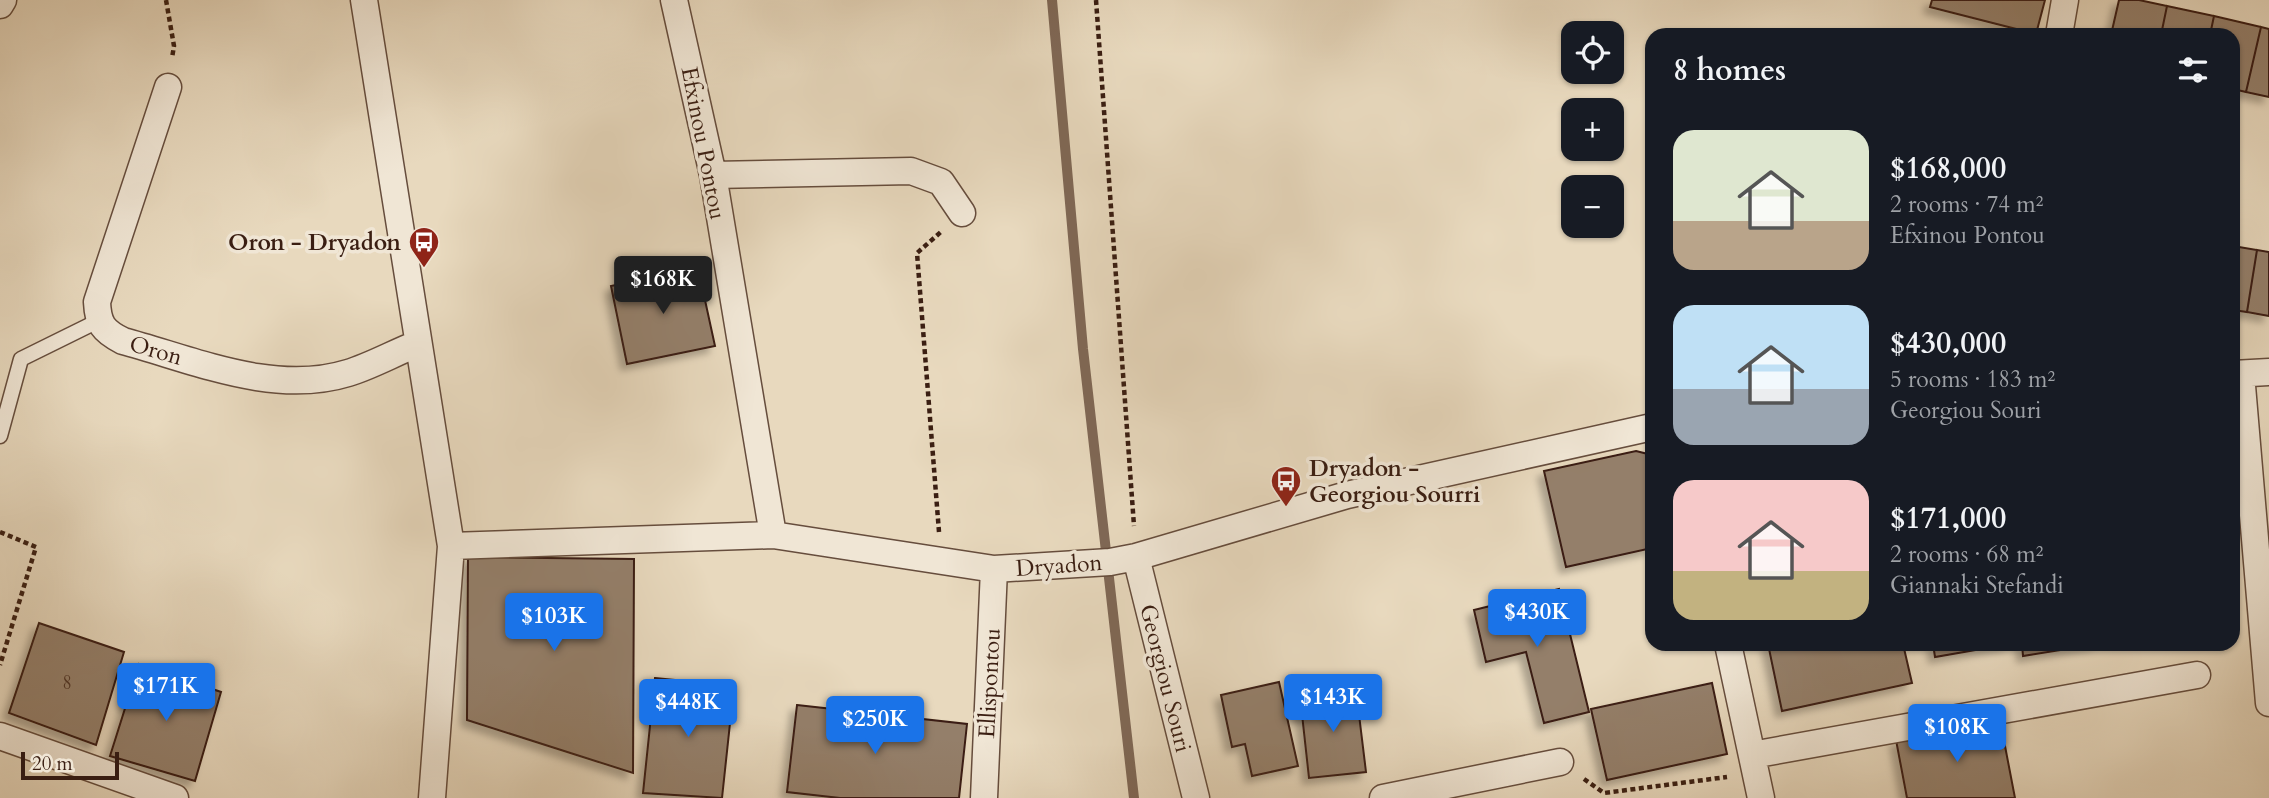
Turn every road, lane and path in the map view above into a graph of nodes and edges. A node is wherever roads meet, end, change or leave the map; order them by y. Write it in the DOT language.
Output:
graph roads {
  1 [pos="3,0"];
  2 [pos="166,0"];
  3 [pos="364,0"];
  4 [pos="674,0"];
  5 [pos="1097,0"];
  6 [pos="2065,0"];
  7 [pos="0,5"];
  8 [pos="2060,28"];
  9 [pos="168,87"];
  10 [pos="713,175"];
  11 [pos="962,213"];
  12 [pos="98,321"];
  13 [pos="417,344"];
  14 [pos="2269,372"];
  15 [pos="2240,374"];
  16 [pos="2240,404"];
  17 [pos="1645,429"];
  18 [pos="0,436"];
  19 [pos="0,532"];
  20 [pos="773,535"];
  21 [pos="451,546"];
  22 [pos="1136,557"];
  23 [pos="942,561"];
  24 [pos="994,569"];
  25 [pos="1729,651"];
  26 [pos="2266,660"];
  27 [pos="0,665"];
  28 [pos="2197,675"];
  29 [pos="2269,704"];
  30 [pos="0,736"];
  31 [pos="1560,762"];
  32 [pos="1756,775"];
  33 [pos="163,796"];
  34 [pos="432,798"];
  35 [pos="984,798"];
  36 [pos="1196,798"];
  37 [pos="1383,798"];
  1 -- 7 [label="street"];
  2 -- 9 [label="path"];
  3 -- 13 [label="street"];
  4 -- 10 [label="street, Efxinou Pontou"];
  5 -- 22 [label="path"];
  6 -- 8 [label="street"];
  9 -- 12 [label="street"];
  10 -- 11 [label="street"];
  10 -- 20 [label="street, Efxinou Pontou"];
  11 -- 23 [label="path"];
  12 -- 13 [label="street, Oron"];
  12 -- 18 [label="lane"];
  13 -- 21 [label="street"];
  14 -- 15 [label="street"];
  16 -- 26 [label="street"];
  17 -- 22 [label="street, Dryadon"];
  19 -- 27 [label="path"];
  20 -- 21 [label="street, Dryadon"];
  20 -- 23 [label="street, Dryadon"];
  21 -- 34 [label="street"];
  22 -- 24 [label="street, Dryadon"];
  22 -- 36 [label="street, Georgiou Souri"];
  23 -- 24 [label="street, Dryadon"];
  24 -- 35 [label="street, Ellispontou"];
  25 -- 32 [label="street"];
  26 -- 29 [label="street"];
  28 -- 32 [label="street"];
  30 -- 33 [label="street"];
  31 -- 32 [label="path"];
  31 -- 37 [label="street"];
}
